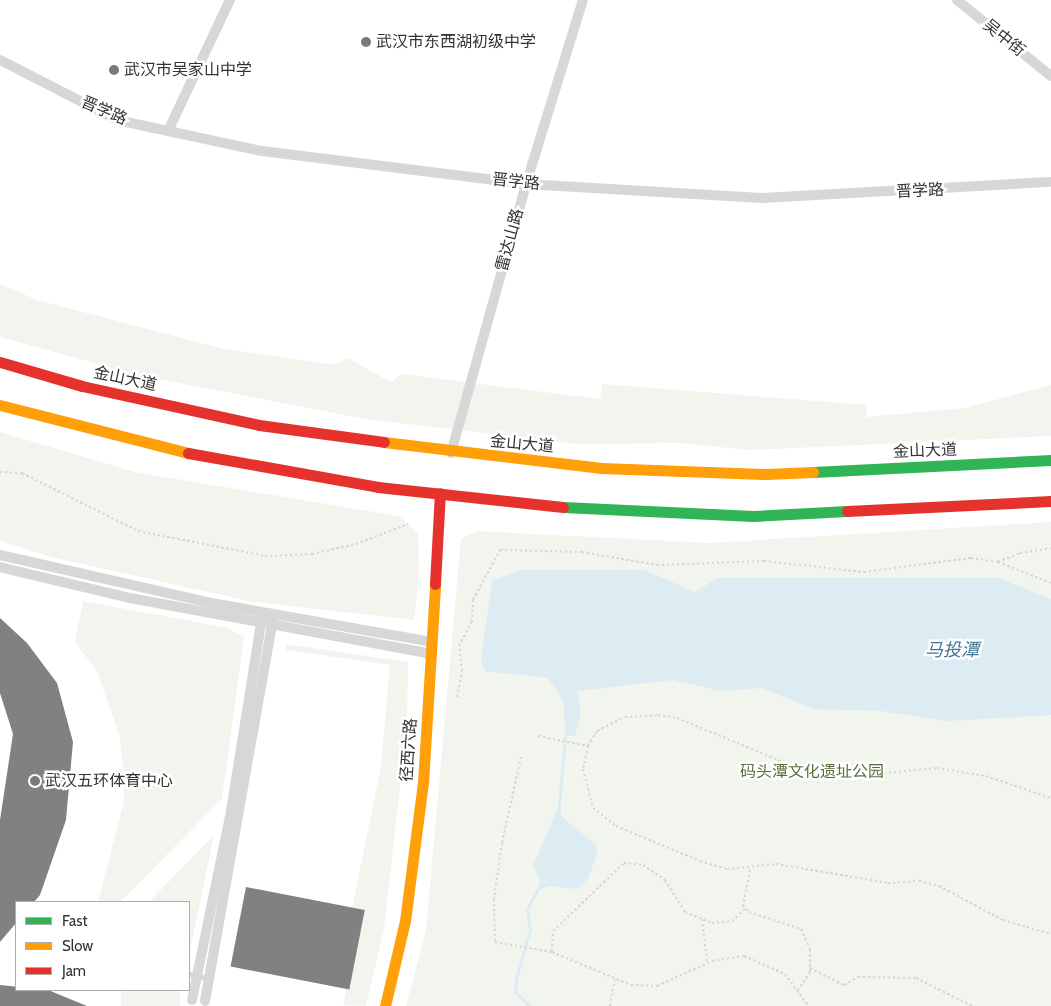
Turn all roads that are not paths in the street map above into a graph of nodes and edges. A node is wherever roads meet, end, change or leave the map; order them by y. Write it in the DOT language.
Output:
graph roads {
  1 [pos="230,0"];
  2 [pos="583,0"];
  3 [pos="958,0"];
  4 [pos="0,60"];
  5 [pos="1051,76"];
  6 [pos="168,131"];
  7 [pos="1051,182"];
  8 [pos="526,184"];
  9 [pos="0,362"];
  10 [pos="0,405"];
  11 [pos="452,453"];
  12 [pos="1051,460"];
  13 [pos="440,493"];
  14 [pos="1051,502"];
  15 [pos="0,555"];
  16 [pos="0,567"];
  17 [pos="268,613"];
  18 [pos="261,624"];
  19 [pos="272,625"];
  20 [pos="432,642"];
  21 [pos="431,654"];
  22 [pos="193,975"];
  23 [pos="210,979"];
  24 [pos="192,1000"];
  25 [pos="205,1000"];
  26 [pos="385,1006"];
  1 -- 6 [label="street"];
  2 -- 8 [label="street, 雷达山路"];
  3 -- 5 [label="street, 吴中街"];
  4 -- 6 [label="street, 晋学路"];
  6 -- 8 [label="street, 晋学路"];
  7 -- 8 [label="street, 晋学路"];
  8 -- 11 [label="street, 雷达山路"];
  9 -- 11 [label="main road, 金山大道"];
  10 -- 13 [label="main road"];
  11 -- 12 [label="main road, 金山大道"];
  13 -- 14 [label="main road"];
  13 -- 20 [label="main road, 径西六路"];
  15 -- 17 [label="street"];
  16 -- 18 [label="street"];
  17 -- 18 [label="street"];
  17 -- 19 [label="street"];
  17 -- 20 [label="street"];
  18 -- 19 [label="street"];
  18 -- 22 [label="street"];
  19 -- 21 [label="street"];
  19 -- 23 [label="street"];
  20 -- 21 [label="main road, 径西六路"];
  21 -- 26 [label="main road, 径西六路"];
  22 -- 23 [label="lane"];
  22 -- 24 [label="street"];
  23 -- 25 [label="street"];
}
